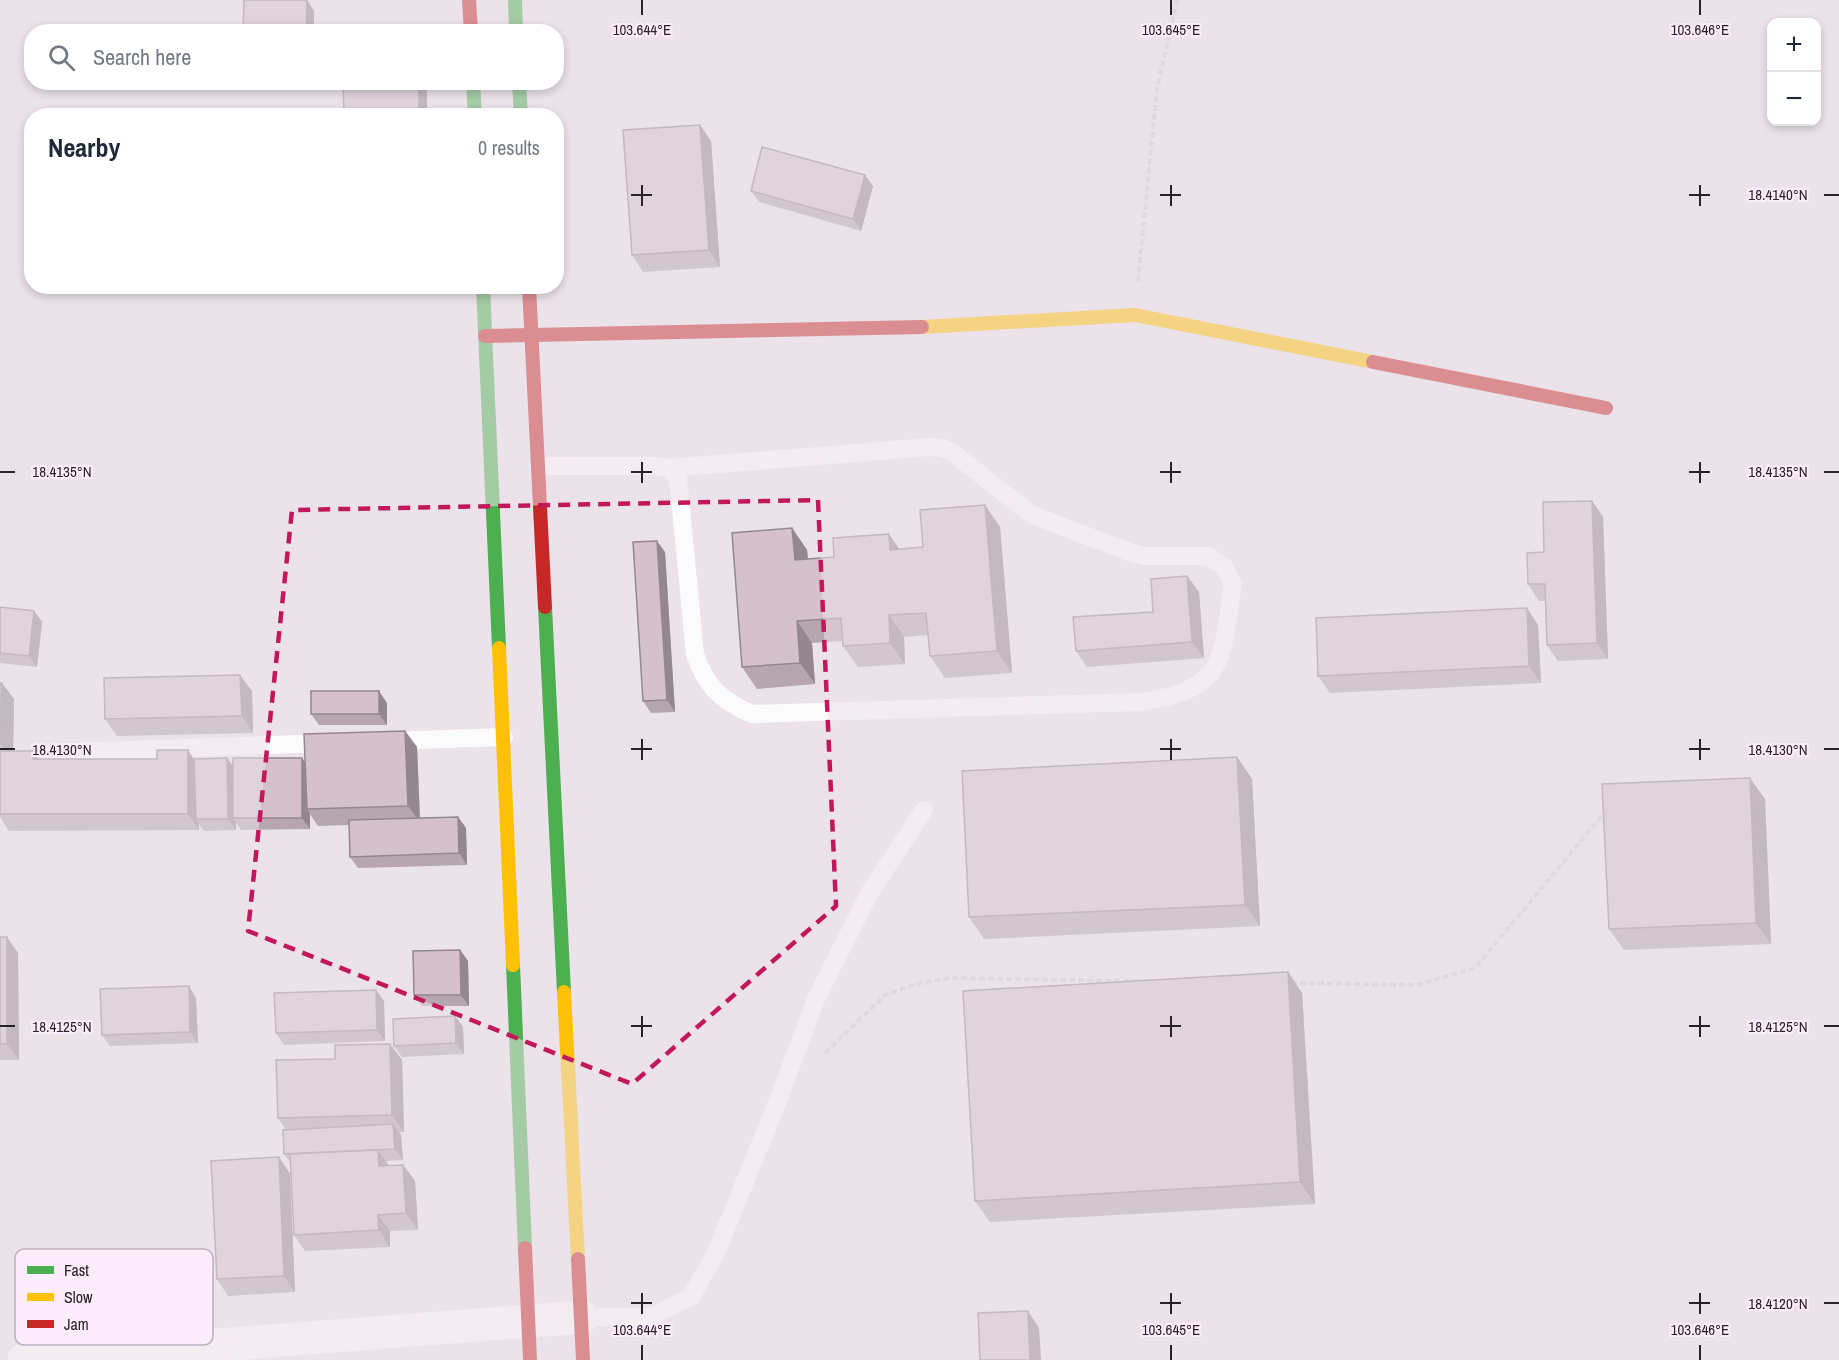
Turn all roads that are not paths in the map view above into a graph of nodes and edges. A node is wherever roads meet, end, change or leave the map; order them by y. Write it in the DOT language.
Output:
graph roads {
  1 [pos="469,0"];
  2 [pos="515,0"];
  3 [pos="470,24"];
  4 [pos="516,24"];
  5 [pos="473,90"];
  6 [pos="519,90"];
  7 [pos="475,108"];
  8 [pos="521,108"];
  9 [pos="483,294"];
  10 [pos="530,294"];
  11 [pos="532,334"];
  12 [pos="485,336"];
  13 [pos="1606,408"];
  14 [pos="538,466"];
  15 [pos="669,468"];
  16 [pos="504,737"];
  17 [pos="351,742"];
  18 [pos="374,742"];
  19 [pos="45,753"];
  20 [pos="924,810"];
  21 [pos="582,1317"];
  22 [pos="529,1321"];
  23 [pos="24,1360"];
  24 [pos="530,1360"];
  25 [pos="583,1360"];
  1 -- 3 [label="street"];
  2 -- 4 [label="street"];
  5 -- 7 [label="street"];
  6 -- 8 [label="street"];
  9 -- 12 [label="street"];
  10 -- 11 [label="street"];
  11 -- 12 [label="street"];
  11 -- 13 [label="street"];
  11 -- 14 [label="street"];
  12 -- 16 [label="street"];
  14 -- 15 [label="lane"];
  14 -- 21 [label="street"];
  15 -- 15 [label="lane"];
  16 -- 18 [label="lane"];
  16 -- 22 [label="street"];
  17 -- 19 [label="lane"];
  20 -- 21 [label="lane"];
  21 -- 22 [label="street"];
  21 -- 25 [label="street"];
  22 -- 23 [label="street"];
  22 -- 24 [label="street"];
}
